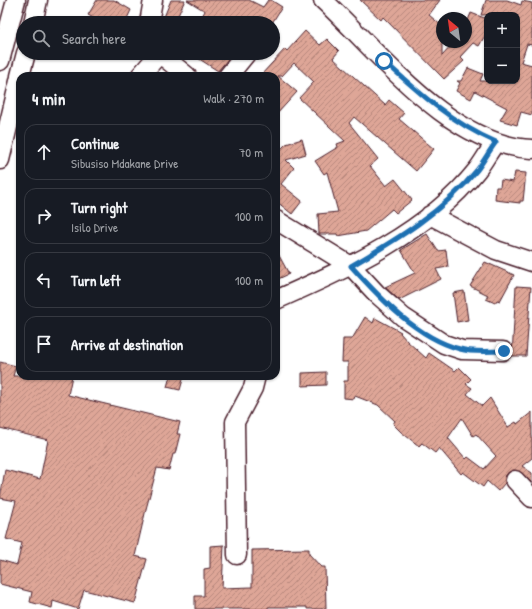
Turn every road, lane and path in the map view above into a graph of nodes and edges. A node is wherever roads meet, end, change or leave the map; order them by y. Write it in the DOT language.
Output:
graph roads {
  1 [pos="16,0"];
  2 [pos="38,0"];
  3 [pos="153,0"];
  4 [pos="323,0"];
  5 [pos="35,16"];
  6 [pos="150,16"];
  7 [pos="24,60"];
  8 [pos="153,60"];
  9 [pos="168,60"];
  10 [pos="241,60"];
  11 [pos="0,61"];
  12 [pos="21,72"];
  13 [pos="143,72"];
  14 [pos="182,72"];
  15 [pos="231,72"];
  16 [pos="16,93"];
  17 [pos="496,142"];
  18 [pos="532,148"];
  19 [pos="0,160"];
  20 [pos="430,215"];
  21 [pos="280,222"];
  22 [pos="532,262"];
  23 [pos="351,266"];
  24 [pos="280,298"];
  25 [pos="504,351"];
  26 [pos="255,380"];
  27 [pos="515,480"];
  28 [pos="532,498"];
  29 [pos="237,556"];
  1 -- 11 [label="street"];
  2 -- 5 [label="street"];
  3 -- 6 [label="street"];
  4 -- 17 [label="street"];
  7 -- 12 [label="street"];
  8 -- 13 [label="street"];
  9 -- 14 [label="street"];
  10 -- 15 [label="street"];
  16 -- 19 [label="street"];
  17 -- 18 [label="street"];
  17 -- 20 [label="street"];
  20 -- 22 [label="street"];
  20 -- 23 [label="street"];
  21 -- 23 [label="street"];
  23 -- 24 [label="street"];
  23 -- 25 [label="street"];
  26 -- 29 [label="street"];
  27 -- 28 [label="street"];
}
